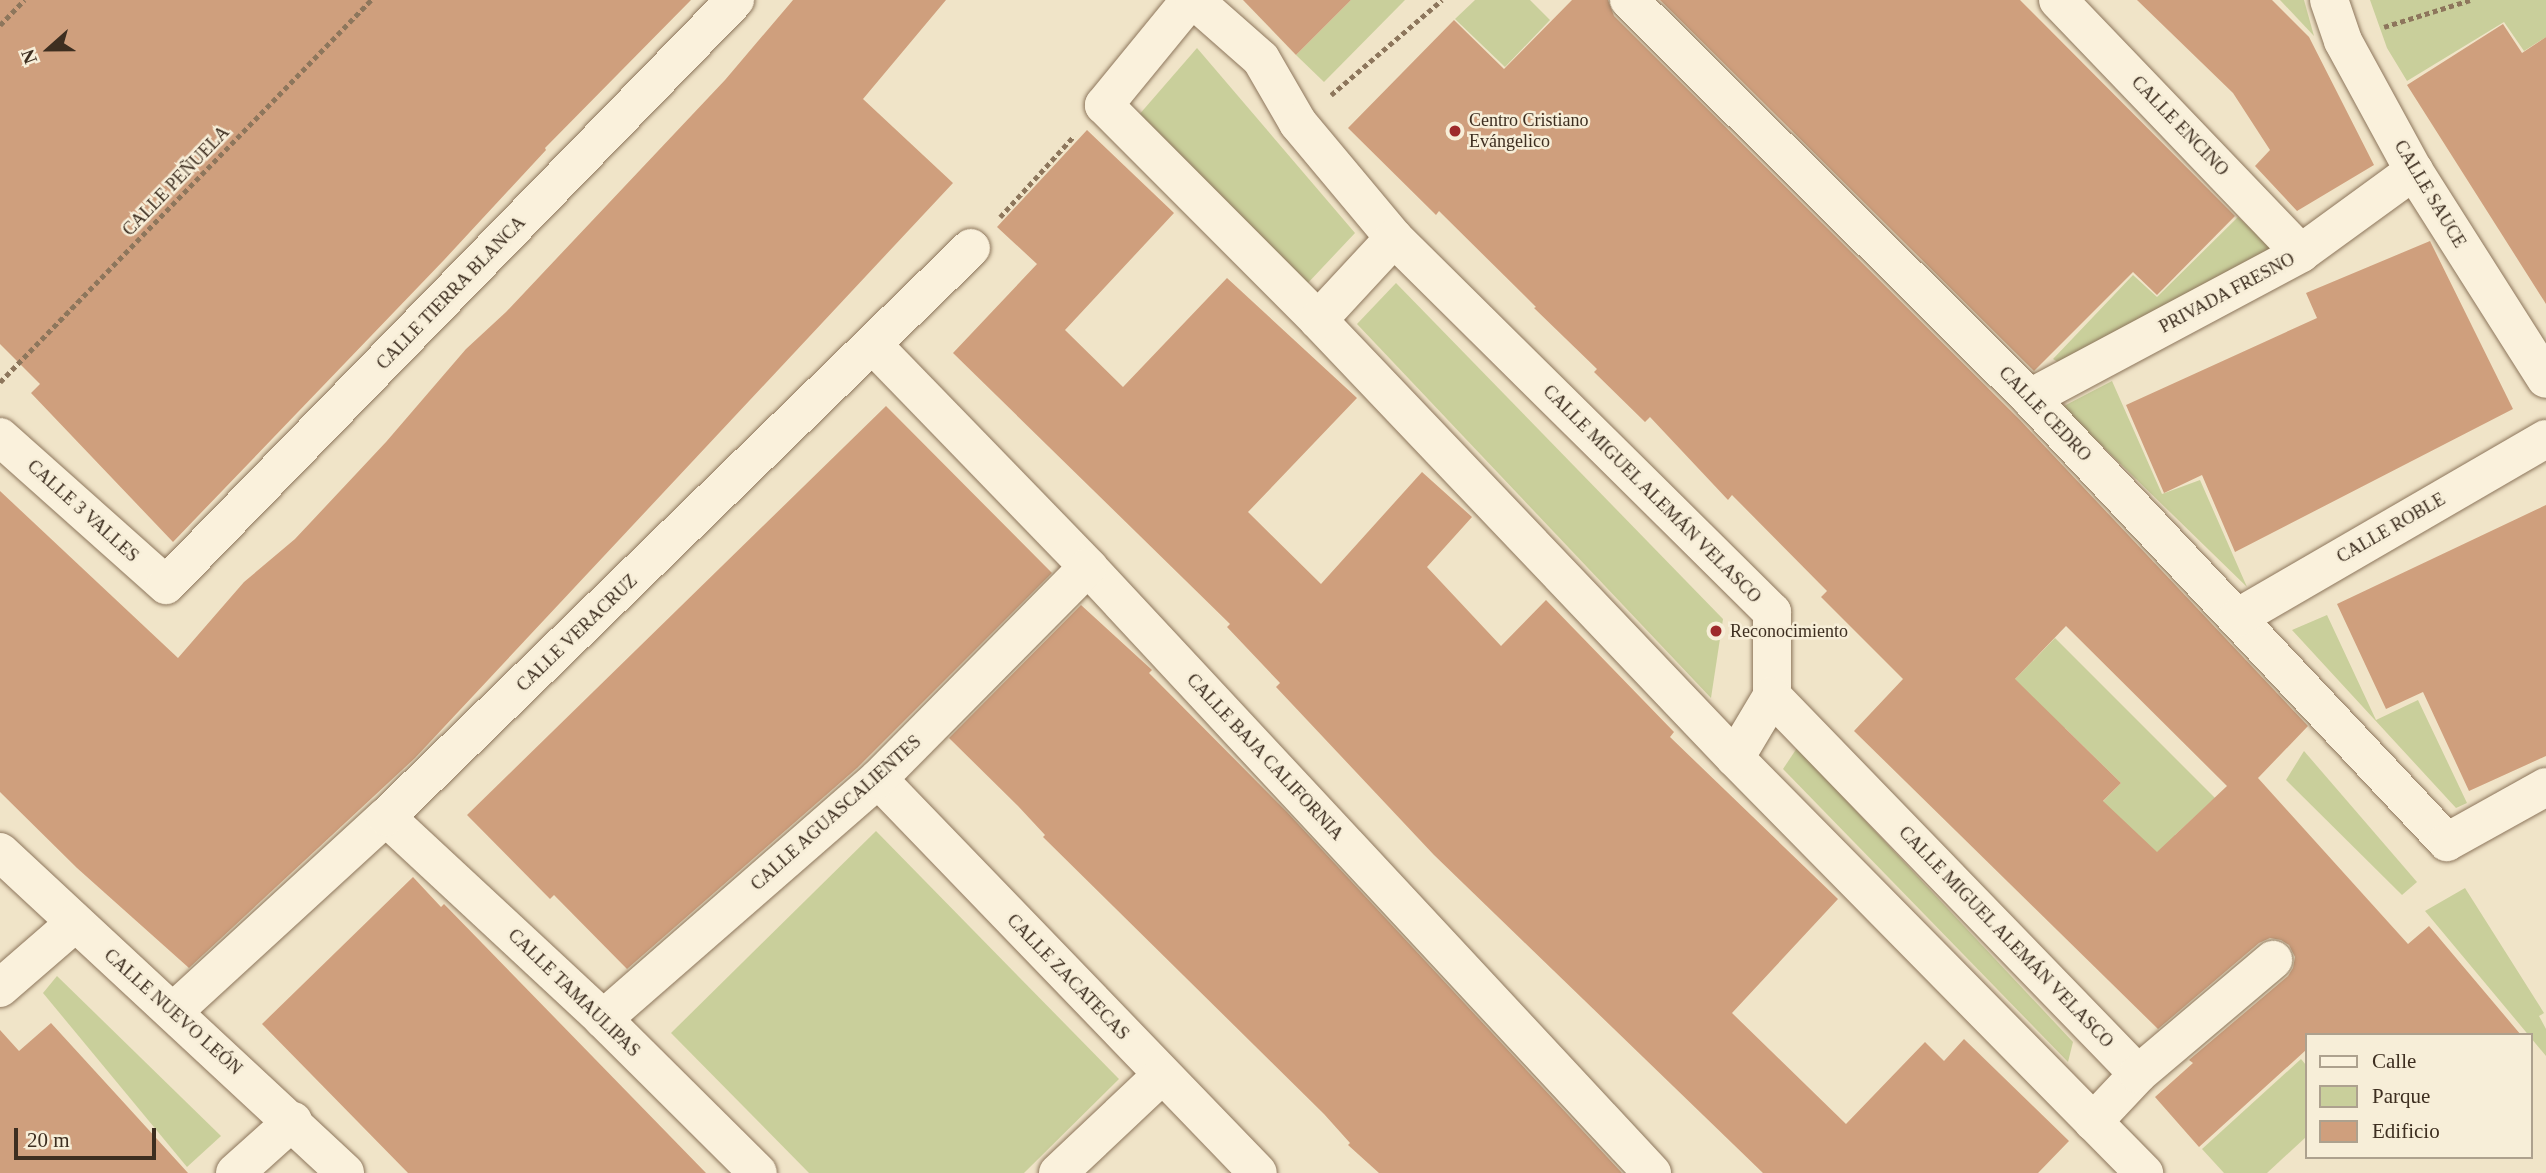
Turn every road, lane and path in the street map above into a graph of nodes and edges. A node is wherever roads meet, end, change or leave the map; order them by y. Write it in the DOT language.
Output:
graph roads {
  1 [pos="24,0"];
  2 [pos="371,0"];
  3 [pos="735,0"];
  4 [pos="1192,0"];
  5 [pos="1442,0"];
  6 [pos="1629,0"];
  7 [pos="2058,0"];
  8 [pos="2329,0"];
  9 [pos="2470,0"];
  10 [pos="0,25"];
  11 [pos="2343,41"];
  12 [pos="1104,105"];
  13 [pos="1298,123"];
  14 [pos="2414,172"];
  15 [pos="1394,238"];
  16 [pos="971,248"];
  17 [pos="2301,253"];
  18 [pos="1318,320"];
  19 [pos="874,346"];
  20 [pos="2546,379"];
  21 [pos="0,382"];
  22 [pos="2031,398"];
  23 [pos="0,437"];
  24 [pos="2546,439"];
  25 [pos="1088,567"];
  26 [pos="166,585"];
  27 [pos="2236,618"];
  28 [pos="1772,696"];
  29 [pos="1735,758"];
  30 [pos="878,779"];
  31 [pos="2546,787"];
  32 [pos="386,817"];
  33 [pos="0,852"];
  34 [pos="75,923"];
  35 [pos="2273,960"];
  36 [pos="0,988"];
  37 [pos="174,1011"];
  38 [pos="603,1019"];
  39 [pos="2138,1074"];
  40 [pos="1162,1075"];
  41 [pos="293,1121"];
  42 [pos="2093,1122"];
  43 [pos="235,1173"];
  44 [pos="345,1173"];
  45 [pos="758,1173"];
  46 [pos="1058,1173"];
  47 [pos="1258,1173"];
  48 [pos="1652,1173"];
  49 [pos="2144,1173"];
  1 -- 10 [label="path"];
  2 -- 21 [label="path, CALLE PEÑUELA"];
  3 -- 26 [label="street, CALLE TIERRA BLANCA"];
  4 -- 12 [label="street"];
  4 -- 13 [label="street, CALLE MIGUEL ALEMÁN VELASCO"];
  5 -- 13 [label="path"];
  6 -- 22 [label="street, CALLE CEDRO"];
  7 -- 17 [label="street, CALLE ENCINO"];
  8 -- 11 [label="street, CALLE SAUCE"];
  9 -- 11 [label="path"];
  11 -- 14 [label="street, CALLE SAUCE"];
  12 -- 16 [label="path"];
  12 -- 18 [label="street"];
  13 -- 15 [label="street, CALLE MIGUEL ALEMÁN VELASCO"];
  14 -- 17 [label="street, PRIVADA FRESNO"];
  14 -- 20 [label="street, CALLE SAUCE"];
  15 -- 18 [label="street"];
  15 -- 28 [label="street, CALLE MIGUEL ALEMÁN VELASCO"];
  16 -- 19 [label="street, CALLE VERACRUZ"];
  17 -- 22 [label="street, PRIVADA FRESNO"];
  18 -- 29 [label="street"];
  19 -- 25 [label="street, CALLE BAJA CALIFORNIA"];
  19 -- 32 [label="street, CALLE VERACRUZ"];
  22 -- 27 [label="street, CALLE CEDRO"];
  23 -- 26 [label="street, CALLE 3 VALLES"];
  24 -- 27 [label="street, CALLE ROBLE"];
  25 -- 30 [label="street, CALLE AGUASCALIENTES"];
  25 -- 48 [label="street, CALLE BAJA CALIFORNIA"];
  27 -- 31 [label="street, CALLE CEDRO"];
  28 -- 29 [label="street"];
  28 -- 39 [label="street, CALLE MIGUEL ALEMÁN VELASCO"];
  29 -- 42 [label="street"];
  30 -- 38 [label="street, CALLE AGUASCALIENTES"];
  30 -- 40 [label="street, CALLE ZACATECAS"];
  32 -- 37 [label="street, CALLE VERACRUZ"];
  32 -- 38 [label="street, CALLE TAMAULIPAS"];
  33 -- 34 [label="street, CALLE NUEVO LEÓN"];
  34 -- 36 [label="street"];
  34 -- 37 [label="street, CALLE NUEVO LEÓN"];
  35 -- 39 [label="street"];
  37 -- 41 [label="street, CALLE NUEVO LEÓN"];
  38 -- 45 [label="street, CALLE TAMAULIPAS"];
  39 -- 42 [label="street"];
  40 -- 46 [label="street"];
  40 -- 47 [label="street, CALLE ZACATECAS"];
  41 -- 43 [label="street"];
  41 -- 44 [label="street, CALLE NUEVO LEÓN"];
  42 -- 49 [label="street"];
}
